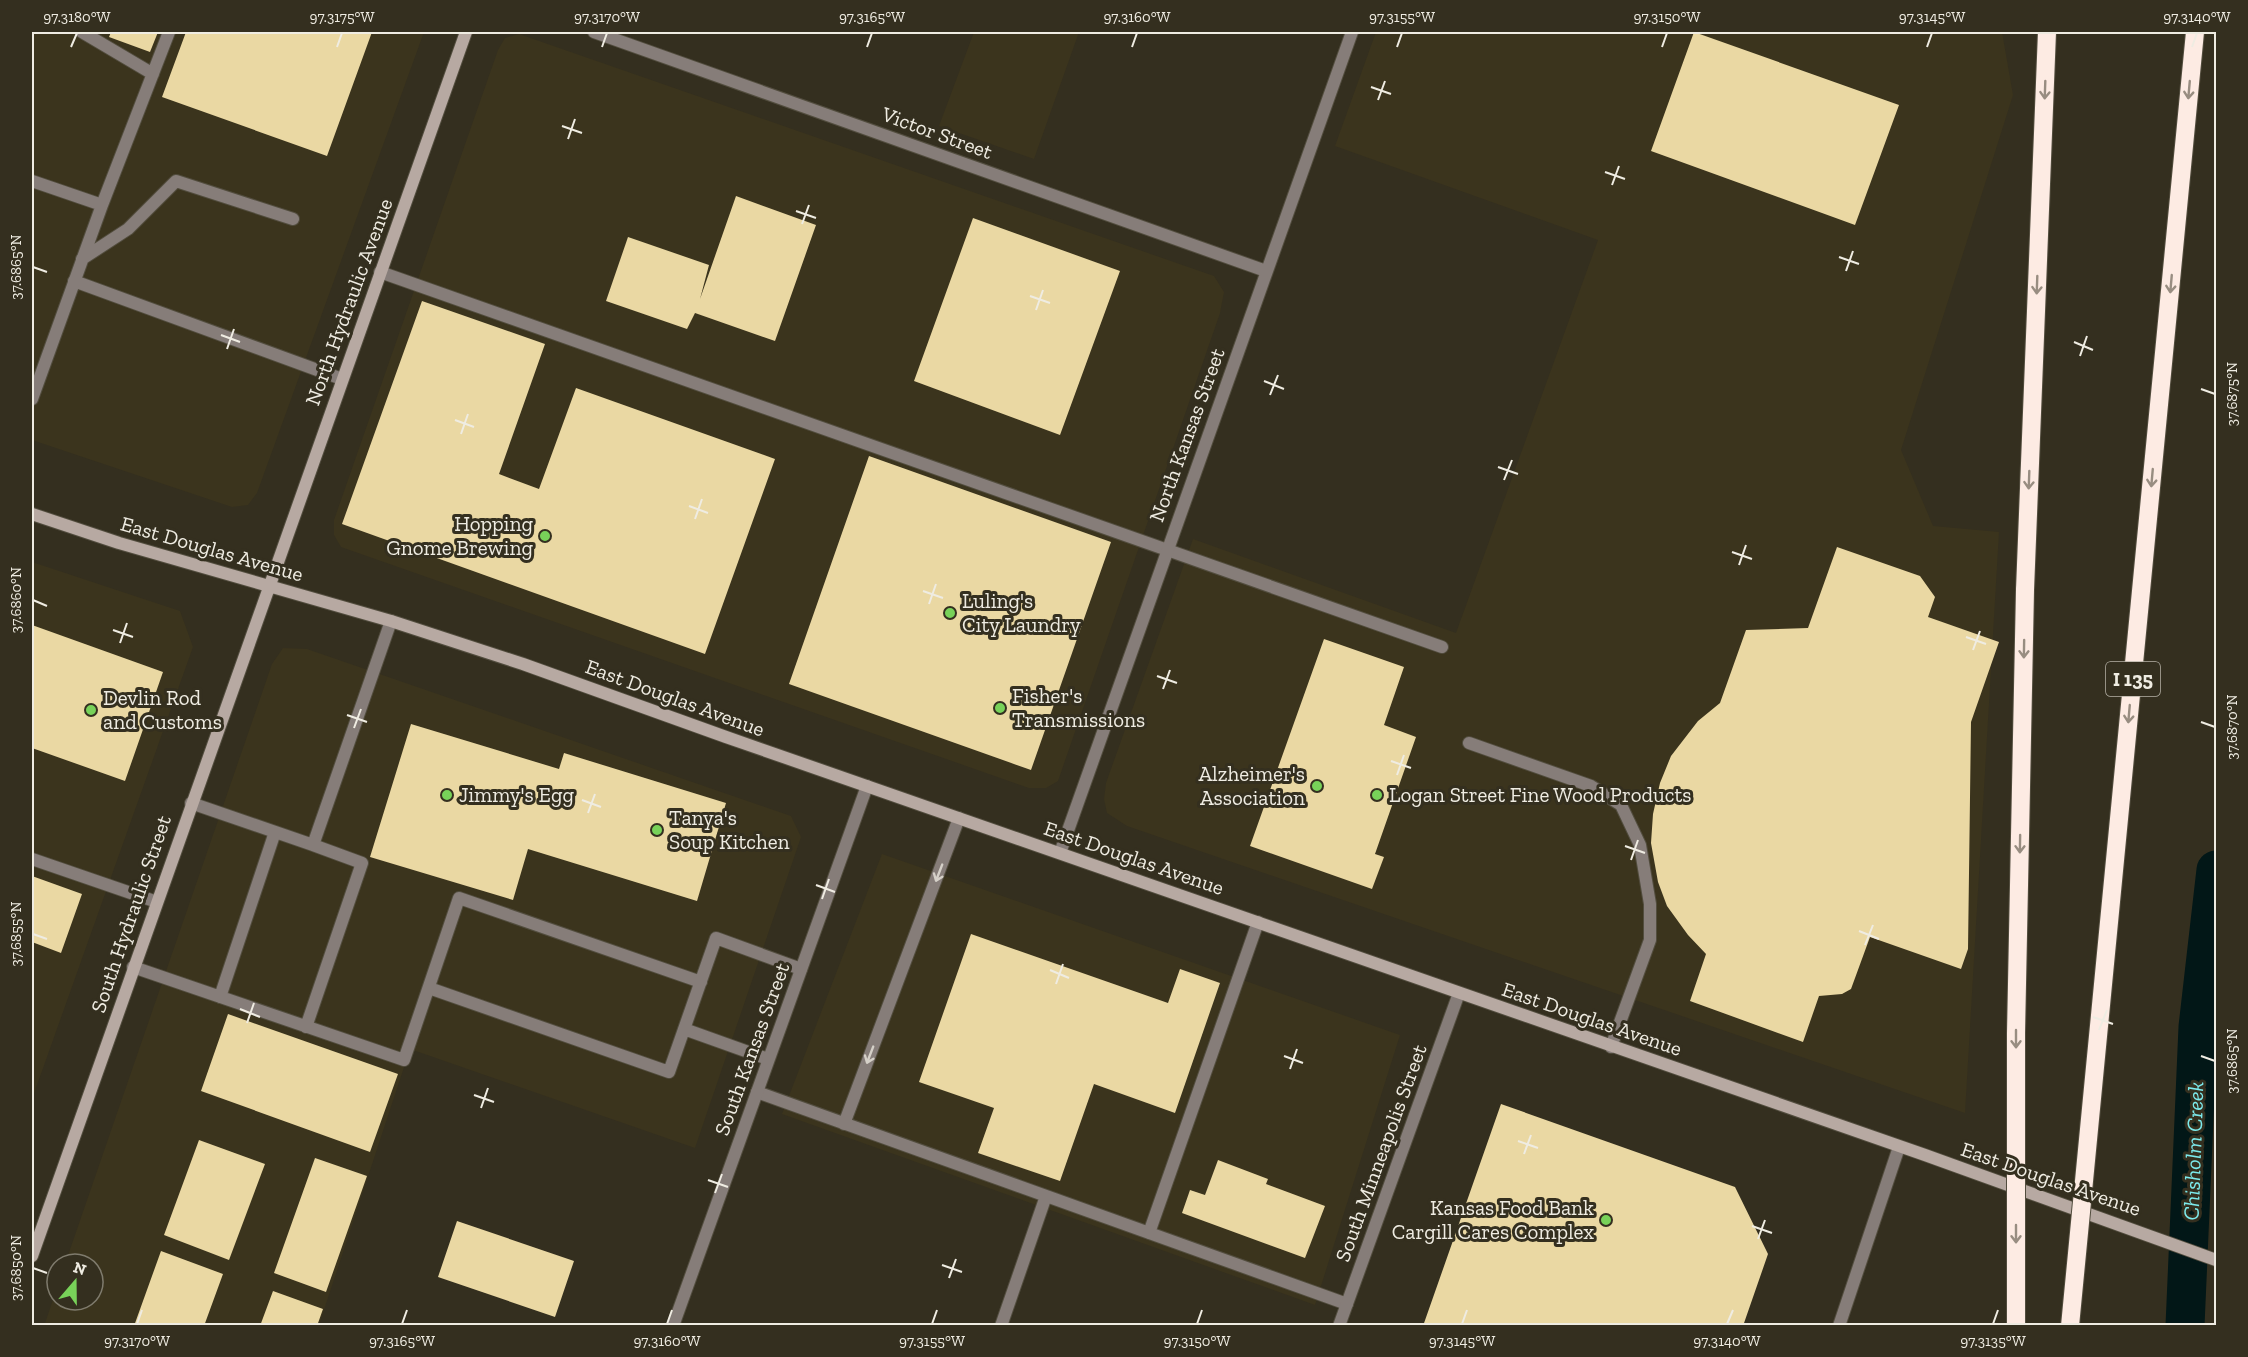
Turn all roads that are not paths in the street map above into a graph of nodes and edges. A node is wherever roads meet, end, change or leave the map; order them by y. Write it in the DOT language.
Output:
graph roads {
  1 [pos="82,32"];
  2 [pos="169,32"];
  3 [pos="466,32"];
  4 [pos="594,32"];
  5 [pos="1352,32"];
  6 [pos="2047,32"];
  7 [pos="2195,32"];
  8 [pos="153,74"];
  9 [pos="32,181"];
  10 [pos="102,205"];
  11 [pos="293,219"];
  12 [pos="82,259"];
  13 [pos="1266,271"];
  14 [pos="380,272"];
  15 [pos="75,281"];
  16 [pos="342,379"];
  17 [pos="32,399"];
  18 [pos="32,514"];
  19 [pos="1167,549"];
  20 [pos="268,585"];
  21 [pos="391,621"];
  22 [pos="1442,647"];
  23 [pos="1469,743"];
  24 [pos="867,786"];
  25 [pos="191,803"];
  26 [pos="959,818"];
  27 [pos="275,832"];
  28 [pos="313,845"];
  29 [pos="1060,853"];
  30 [pos="32,859"];
  31 [pos="157,902"];
  32 [pos="1258,922"];
  33 [pos="133,967"];
  34 [pos="801,969"];
  35 [pos="701,982"];
  36 [pos="429,988"];
  37 [pos="1459,993"];
  38 [pos="220,997"];
  39 [pos="306,1026"];
  40 [pos="684,1029"];
  41 [pos="1611,1047"];
  42 [pos="768,1059"];
  43 [pos="757,1092"];
  44 [pos="844,1124"];
  45 [pos="1899,1147"];
  46 [pos="1046,1196"];
  47 [pos="1149,1233"];
  48 [pos="32,1256"];
  49 [pos="2217,1260"];
  50 [pos="1347,1304"];
  51 [pos="673,1326"];
  52 [pos="1001,1326"];
  53 [pos="1339,1326"];
  54 [pos="1839,1326"];
  55 [pos="2016,1326"];
  56 [pos="2070,1326"];
  1 -- 8 [label="street"];
  2 -- 8 [label="street"];
  3 -- 14 [label="main road, North Hydraulic Avenue"];
  4 -- 13 [label="street, Victor Street"];
  5 -- 13 [label="street, North Kansas Street"];
  6 -- 55 [label="highway, one-way, bridge"];
  7 -- 56 [label="highway, I 135, one-way, bridge"];
  8 -- 10 [label="street"];
  9 -- 10 [label="street"];
  10 -- 12 [label="street"];
  11 -- 12 [label="street"];
  12 -- 15 [label="street"];
  13 -- 19 [label="street, North Kansas Street"];
  14 -- 16 [label="main road, North Hydraulic Avenue"];
  14 -- 19 [label="street"];
  15 -- 16 [label="street"];
  15 -- 17 [label="street"];
  16 -- 20 [label="main road, North Hydraulic Avenue"];
  18 -- 20 [label="main road, East Douglas Avenue"];
  19 -- 22 [label="street"];
  19 -- 29 [label="street, North Kansas Street"];
  20 -- 21 [label="main road, East Douglas Avenue"];
  20 -- 25 [label="main road, South Hydraulic Street"];
  21 -- 24 [label="main road, East Douglas Avenue"];
  21 -- 28 [label="street"];
  23 -- 41 [label="street"];
  24 -- 26 [label="main road, East Douglas Avenue"];
  24 -- 34 [label="street, South Kansas Street"];
  25 -- 27 [label="street"];
  25 -- 31 [label="main road, South Hydraulic Street"];
  26 -- 29 [label="main road, East Douglas Avenue"];
  26 -- 44 [label="street, one-way"];
  27 -- 28 [label="street"];
  27 -- 38 [label="street"];
  28 -- 39 [label="street"];
  29 -- 32 [label="main road, East Douglas Avenue"];
  30 -- 31 [label="street"];
  31 -- 33 [label="main road, South Hydraulic Street"];
  32 -- 37 [label="main road, East Douglas Avenue"];
  32 -- 47 [label="street"];
  33 -- 38 [label="street"];
  33 -- 48 [label="main road, South Hydraulic Street"];
  34 -- 35 [label="street"];
  34 -- 42 [label="street, South Kansas Street"];
  35 -- 36 [label="street"];
  35 -- 40 [label="street"];
  36 -- 39 [label="street"];
  36 -- 40 [label="street"];
  37 -- 41 [label="main road, East Douglas Avenue"];
  37 -- 50 [label="street, South Minneapolis Street"];
  38 -- 39 [label="street"];
  40 -- 42 [label="street"];
  41 -- 45 [label="main road, East Douglas Avenue"];
  42 -- 43 [label="street, South Kansas Street"];
  43 -- 44 [label="street"];
  43 -- 51 [label="street, South Kansas Street"];
  44 -- 46 [label="street"];
  45 -- 49 [label="main road, East Douglas Avenue"];
  45 -- 54 [label="street"];
  46 -- 47 [label="street"];
  46 -- 52 [label="street"];
  47 -- 50 [label="street"];
  50 -- 53 [label="street, South Minneapolis Street"];
}
